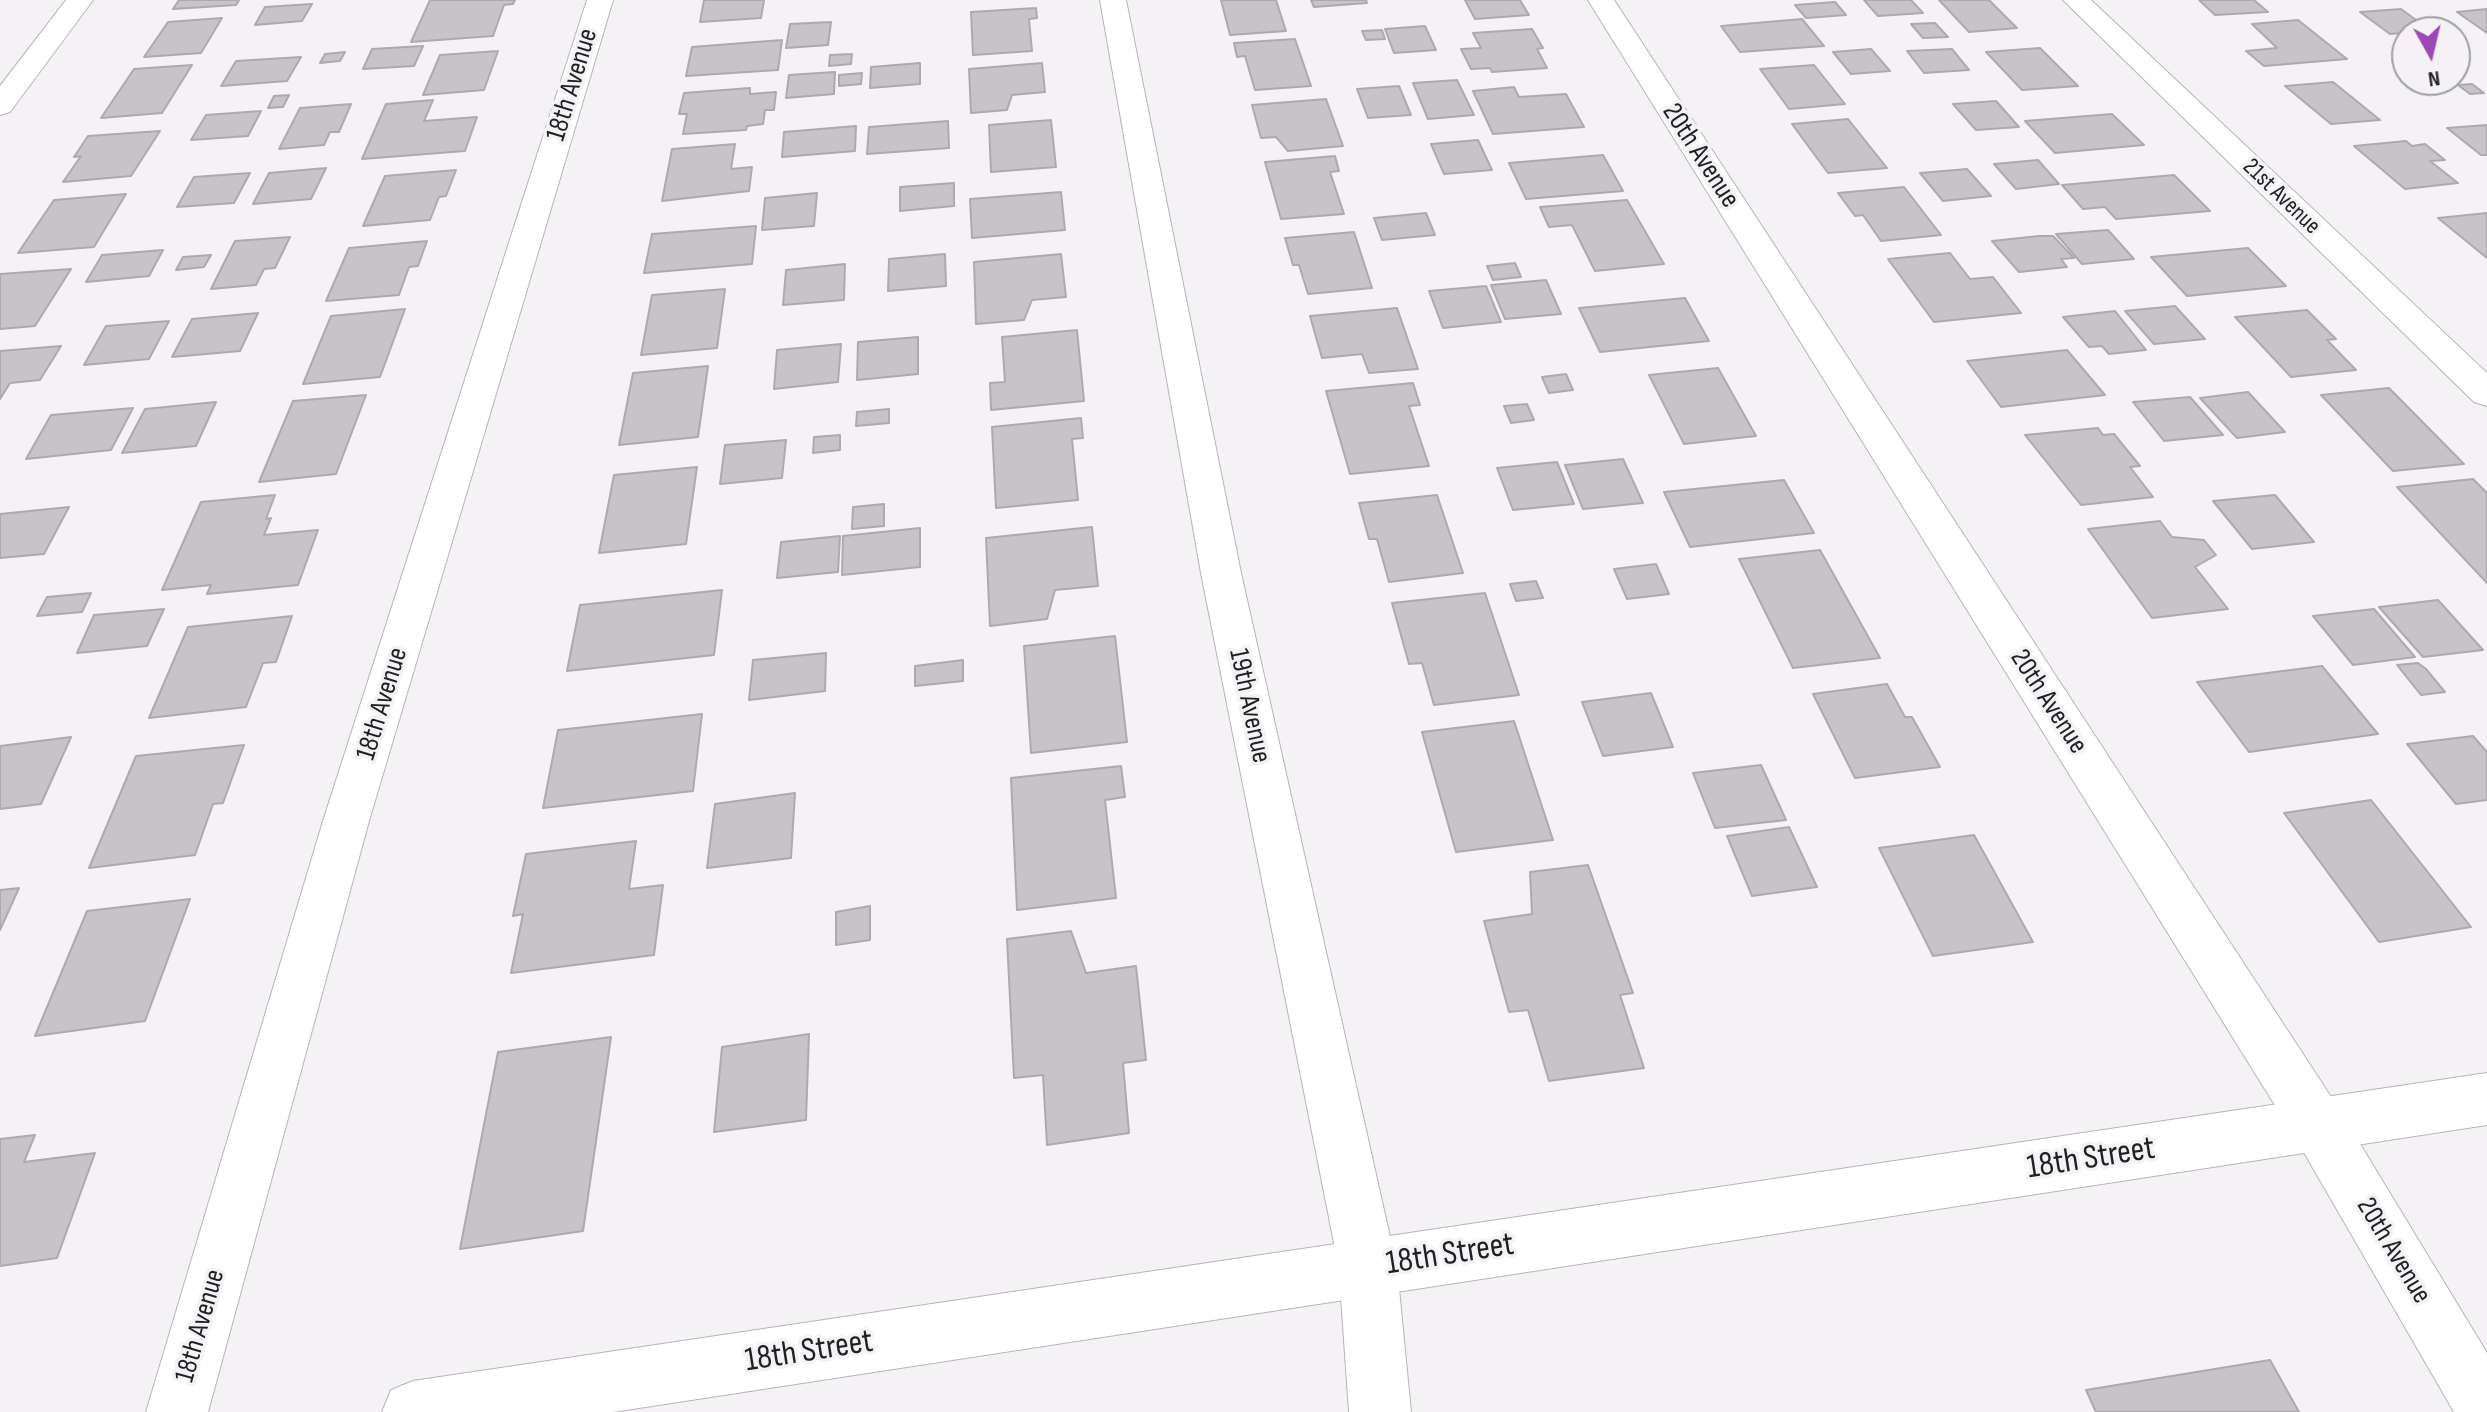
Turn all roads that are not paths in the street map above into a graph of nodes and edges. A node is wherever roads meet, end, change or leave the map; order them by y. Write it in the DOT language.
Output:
graph roads {
  1 [pos="80,0"];
  2 [pos="600,0"];
  3 [pos="1113,0"];
  4 [pos="1601,0"];
  5 [pos="2076,0"];
  6 [pos="0,106"];
  7 [pos="2487,394"];
  8 [pos="2487,1099"];
  9 [pos="2318,1125"];
  10 [pos="1368,1268"];
  11 [pos="2487,1410"];
  12 [pos="177,1412"];
  13 [pos="413,1412"];
  14 [pos="1380,1412"];
  1 -- 6 [label="street"];
  2 -- 12 [label="street, 18th Avenue"];
  3 -- 10 [label="street, 19th Avenue"];
  4 -- 9 [label="street, 20th Avenue"];
  5 -- 7 [label="street, 21st Avenue"];
  8 -- 9 [label="street, 18th Street"];
  9 -- 10 [label="street, 18th Street"];
  9 -- 11 [label="street, 20th Avenue"];
  10 -- 13 [label="street, 18th Street"];
  10 -- 14 [label="street, 19th Avenue"];
}
